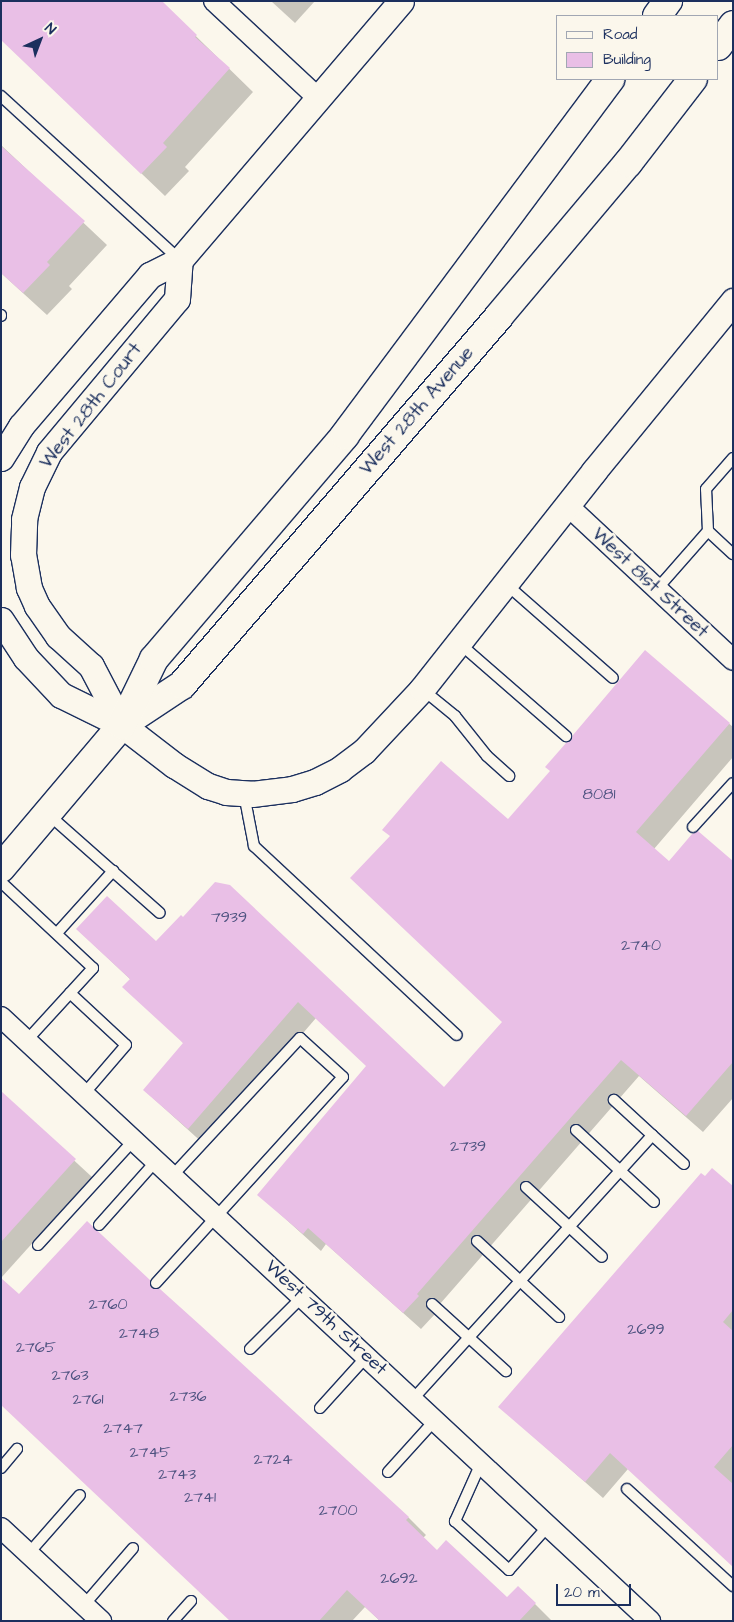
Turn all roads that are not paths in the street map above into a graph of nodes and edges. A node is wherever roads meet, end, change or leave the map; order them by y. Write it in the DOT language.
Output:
graph roads {
  1 [pos="214,1"];
  2 [pos="401,1"];
  3 [pos="668,1"];
  4 [pos="658,15"];
  5 [pos="733,26"];
  6 [pos="719,45"];
  7 [pos="609,80"];
  8 [pos="692,80"];
  9 [pos="1,96"];
  10 [pos="318,98"];
  11 [pos="180,260"];
  12 [pos="733,301"];
  13 [pos="1,458"];
  14 [pos="733,458"];
  15 [pos="567,505"];
  16 [pos="708,531"];
  17 [pos="733,554"];
  18 [pos="505,584"];
  19 [pos="657,589"];
  20 [pos="1,620"];
  21 [pos="460,643"];
  22 [pos="733,660"];
  23 [pos="613,678"];
  24 [pos="422,690"];
  25 [pos="122,725"];
  26 [pos="566,736"];
  27 [pos="509,776"];
  28 [pos="733,783"];
  29 [pos="244,794"];
  30 [pos="47,813"];
  31 [pos="694,827"];
  32 [pos="3,865"];
  33 [pos="113,871"];
  34 [pos="160,913"];
  35 [pos="57,933"];
  36 [pos="70,993"];
  37 [pos="1,1016"];
  38 [pos="457,1035"];
  39 [pos="26,1040"];
  40 [pos="84,1094"];
  41 [pos="614,1100"];
  42 [pos="576,1130"];
  43 [pos="652,1135"];
  44 [pos="134,1140"];
  45 [pos="156,1161"];
  46 [pos="684,1164"];
  47 [pos="620,1170"];
  48 [pos="172,1176"];
  49 [pos="526,1187"];
  50 [pos="654,1202"];
  51 [pos="217,1217"];
  52 [pos="99,1225"];
  53 [pos="569,1226"];
  54 [pos="477,1241"];
  55 [pos="38,1245"];
  56 [pos="602,1256"];
  57 [pos="520,1279"];
  58 [pos="156,1283"];
  59 [pos="302,1296"];
  60 [pos="432,1304"];
  61 [pos="559,1317"];
  62 [pos="469,1337"];
  63 [pos="250,1349"];
  64 [pos="367,1356"];
  65 [pos="506,1371"];
  66 [pos="413,1399"];
  67 [pos="320,1408"];
  68 [pos="435,1420"];
  69 [pos="18,1448"];
  70 [pos="481,1463"];
  71 [pos="1,1468"];
  72 [pos="388,1472"];
  73 [pos="627,1489"];
  74 [pos="80,1495"];
  75 [pos="548,1526"];
  76 [pos="1,1528"];
  77 [pos="133,1548"];
  78 [pos="29,1554"];
  79 [pos="733,1586"];
  80 [pos="191,1601"];
  81 [pos="84,1605"];
  82 [pos="101,1621"];
  83 [pos="173,1621"];
  84 [pos="650,1621"];
  1 -- 10 [label="street"];
  2 -- 10 [label="street, West 28th Court"];
  3 -- 4 [label="main road"];
  5 -- 6 [label="main road"];
  7 -- 25 [label="main road, West 28th Avenue"];
  8 -- 25 [label="main road, West 28th Avenue"];
  9 -- 11 [label="lane"];
  10 -- 11 [label="street, West 28th Court"];
  11 -- 13 [label="street, West 28th Court"];
  11 -- 25 [label="street, West 28th Court"];
  12 -- 15 [label="street"];
  14 -- 16 [label="lane"];
  15 -- 18 [label="street"];
  15 -- 19 [label="street, West 81st Street"];
  16 -- 17 [label="lane"];
  16 -- 19 [label="lane"];
  18 -- 21 [label="street"];
  18 -- 23 [label="lane"];
  19 -- 22 [label="street, West 81st Street"];
  20 -- 25 [label="street"];
  21 -- 24 [label="street"];
  21 -- 26 [label="lane"];
  24 -- 27 [label="lane"];
  24 -- 29 [label="street"];
  25 -- 29 [label="street"];
  25 -- 30 [label="main road, West 28th Avenue"];
  28 -- 31 [label="lane"];
  29 -- 38 [label="lane"];
  30 -- 32 [label="main road, West 28th Avenue"];
  30 -- 33 [label="lane"];
  32 -- 35 [label="lane"];
  33 -- 34 [label="lane"];
  33 -- 35 [label="lane"];
  35 -- 36 [label="lane"];
  36 -- 39 [label="lane"];
  36 -- 40 [label="lane"];
  37 -- 39 [label="street, West 79th Street"];
  39 -- 40 [label="street, West 79th Street"];
  40 -- 44 [label="street, West 79th Street"];
  41 -- 43 [label="lane"];
  42 -- 47 [label="lane"];
  43 -- 46 [label="lane"];
  43 -- 47 [label="lane"];
  44 -- 45 [label="street, West 79th Street"];
  44 -- 55 [label="lane"];
  45 -- 48 [label="street, West 79th Street"];
  45 -- 52 [label="lane"];
  47 -- 50 [label="lane"];
  47 -- 53 [label="lane"];
  48 -- 51 [label="street, West 79th Street"];
  48 -- 51 [label="lane"];
  49 -- 53 [label="lane"];
  51 -- 58 [label="lane"];
  51 -- 59 [label="street, West 79th Street"];
  53 -- 56 [label="lane"];
  53 -- 57 [label="lane"];
  54 -- 57 [label="lane"];
  57 -- 61 [label="lane"];
  57 -- 62 [label="lane"];
  59 -- 63 [label="lane"];
  59 -- 64 [label="street, West 79th Street"];
  60 -- 62 [label="lane"];
  62 -- 65 [label="lane"];
  62 -- 66 [label="lane"];
  64 -- 66 [label="street, West 79th Street"];
  64 -- 67 [label="lane"];
  66 -- 68 [label="street, West 79th Street"];
  68 -- 70 [label="street, West 79th Street"];
  68 -- 72 [label="lane"];
  69 -- 71 [label="lane"];
  70 -- 75 [label="street, West 79th Street"];
  70 -- 75 [label="lane"];
  73 -- 79 [label="lane"];
  74 -- 78 [label="lane"];
  75 -- 84 [label="street, West 79th Street"];
  76 -- 78 [label="street"];
  77 -- 81 [label="lane"];
  78 -- 81 [label="street"];
  80 -- 83 [label="lane"];
  81 -- 82 [label="street"];
}
